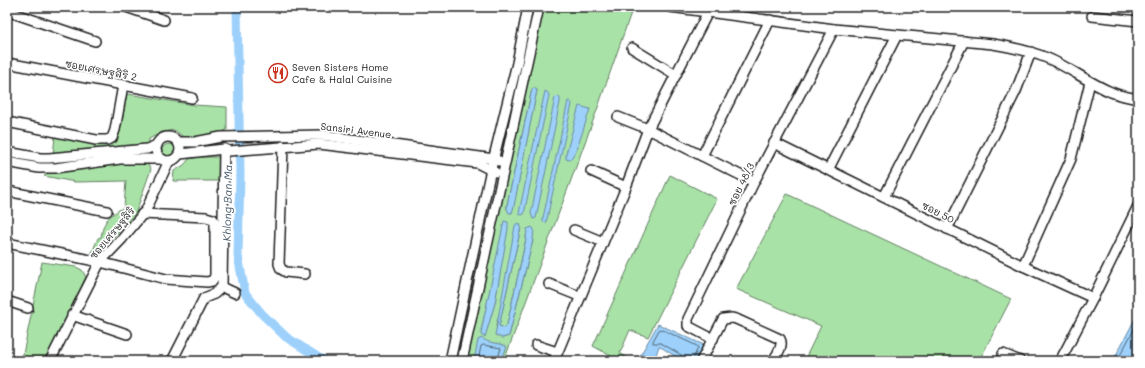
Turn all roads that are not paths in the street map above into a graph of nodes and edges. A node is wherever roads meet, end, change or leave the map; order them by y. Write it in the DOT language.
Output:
graph roads {
  1 [pos="126,7"];
  2 [pos="528,7"];
  3 [pos="539,7"];
  4 [pos="670,7"];
  5 [pos="7,10"];
  6 [pos="708,12"];
  7 [pos="1092,16"];
  8 [pos="164,20"];
  9 [pos="770,20"];
  10 [pos="1138,21"];
  11 [pos="834,29"];
  12 [pos="897,35"];
  13 [pos="95,41"];
  14 [pos="964,41"];
  15 [pos="632,48"];
  16 [pos="1031,52"];
  17 [pos="7,63"];
  18 [pos="514,75"];
  19 [pos="676,75"];
  20 [pos="524,78"];
  21 [pos="1090,82"];
  22 [pos="123,85"];
  23 [pos="192,98"];
  24 [pos="1138,99"];
  25 [pos="618,117"];
  26 [pos="7,122"];
  27 [pos="648,129"];
  28 [pos="179,142"];
  29 [pos="774,143"];
  30 [pos="356,144"];
  31 [pos="157,145"];
  32 [pos="283,146"];
  33 [pos="227,150"];
  34 [pos="180,154"];
  35 [pos="702,156"];
  36 [pos="9,157"];
  37 [pos="86,159"];
  38 [pos="494,159"];
  39 [pos="165,160"];
  40 [pos="505,163"];
  41 [pos="491,169"];
  42 [pos="828,170"];
  43 [pos="591,172"];
  44 [pos="501,176"];
  45 [pos="754,182"];
  46 [pos="626,187"];
  47 [pos="7,191"];
  48 [pos="884,197"];
  49 [pos="1138,206"];
  50 [pos="107,210"];
  51 [pos="142,214"];
  52 [pos="947,228"];
  53 [pos="574,230"];
  54 [pos="603,242"];
  55 [pos="7,243"];
  56 [pos="100,262"];
  57 [pos="1023,266"];
  58 [pos="305,274"];
  59 [pos="549,284"];
  60 [pos="222,287"];
  61 [pos="235,293"];
  62 [pos="580,296"];
  63 [pos="1093,298"];
  64 [pos="7,301"];
  65 [pos="28,308"];
  66 [pos="72,315"];
  67 [pos="127,334"];
  68 [pos="712,339"];
  69 [pos="536,345"];
  70 [pos="1003,354"];
  71 [pos="556,357"];
  72 [pos="173,359"];
  73 [pos="50,361"];
  74 [pos="450,361"];
  75 [pos="462,361"];
  76 [pos="701,361"];
  77 [pos="773,361"];
  78 [pos="1020,361"];
  79 [pos="1060,361"];
  1 -- 8 [label="street"];
  2 -- 18 [label="street"];
  3 -- 20 [label="street"];
  4 -- 6 [label="street"];
  5 -- 13 [label="street"];
  6 -- 9 [label="street"];
  6 -- 19 [label="street"];
  7 -- 10 [label="street"];
  9 -- 11 [label="street"];
  9 -- 35 [label="street"];
  11 -- 12 [label="street"];
  11 -- 29 [label="street, ซอย 48/3"];
  12 -- 14 [label="street"];
  12 -- 42 [label="street"];
  14 -- 16 [label="street"];
  14 -- 48 [label="street"];
  15 -- 19 [label="street"];
  16 -- 21 [label="street"];
  16 -- 52 [label="street"];
  17 -- 22 [label="street, ซอยเศรษฐสิริ 2"];
  18 -- 20 [label="street"];
  18 -- 38 [label="street"];
  19 -- 27 [label="street"];
  20 -- 40 [label="street"];
  21 -- 24 [label="street"];
  21 -- 57 [label="street"];
  22 -- 23 [label="street, ซอยเศรษฐสิริ 2"];
  22 -- 26 [label="street"];
  25 -- 27 [label="street"];
  27 -- 35 [label="street"];
  27 -- 46 [label="street"];
  28 -- 30 [label="street, Sansiri Avenue"];
  28 -- 31 [label="street"];
  28 -- 34 [label="street"];
  29 -- 42 [label="street, ซอย 50"];
  29 -- 45 [label="street, ซอย 48/3"];
  30 -- 32 [label="street, Sansiri Avenue"];
  30 -- 38 [label="street, Sansiri Avenue"];
  30 -- 41 [label="street, Sansiri Avenue"];
  31 -- 37 [label="street"];
  31 -- 39 [label="street"];
  32 -- 33 [label="street, Sansiri Avenue"];
  32 -- 58 [label="street"];
  33 -- 34 [label="street, Sansiri Avenue"];
  33 -- 60 [label="street"];
  34 -- 39 [label="street"];
  35 -- 45 [label="street"];
  36 -- 37 [label="street"];
  37 -- 39 [label="street"];
  38 -- 40 [label="street, Sansiri Avenue"];
  38 -- 41 [label="street"];
  39 -- 51 [label="street, ซอยเศรษฐสิริ"];
  40 -- 44 [label="street"];
  41 -- 44 [label="street, Sansiri Avenue"];
  41 -- 74 [label="street"];
  42 -- 48 [label="street, ซอย 50"];
  43 -- 46 [label="street"];
  44 -- 75 [label="street"];
  45 -- 68 [label="street, ซอย 48/3"];
  46 -- 54 [label="street"];
  47 -- 50 [label="street"];
  48 -- 52 [label="street, ซอย 50"];
  49 -- 63 [label="street"];
  51 -- 56 [label="street, ซอยเศรษฐสิริ"];
  51 -- 56 [label="street"];
  52 -- 57 [label="street, ซอย 50"];
  53 -- 54 [label="street"];
  54 -- 62 [label="street"];
  55 -- 56 [label="street"];
  56 -- 66 [label="street, ซอยเศรษฐสิริ"];
  57 -- 63 [label="street, ซอย 50"];
  59 -- 62 [label="street"];
  60 -- 61 [label="street"];
  60 -- 72 [label="street"];
  62 -- 71 [label="street"];
  63 -- 79 [label="street"];
  64 -- 65 [label="street"];
  66 -- 67 [label="street"];
  66 -- 73 [label="street, ซอยเศรษฐสิริ"];
  68 -- 76 [label="street"];
  68 -- 77 [label="street"];
  69 -- 71 [label="street"];
  70 -- 78 [label="street"];
}
